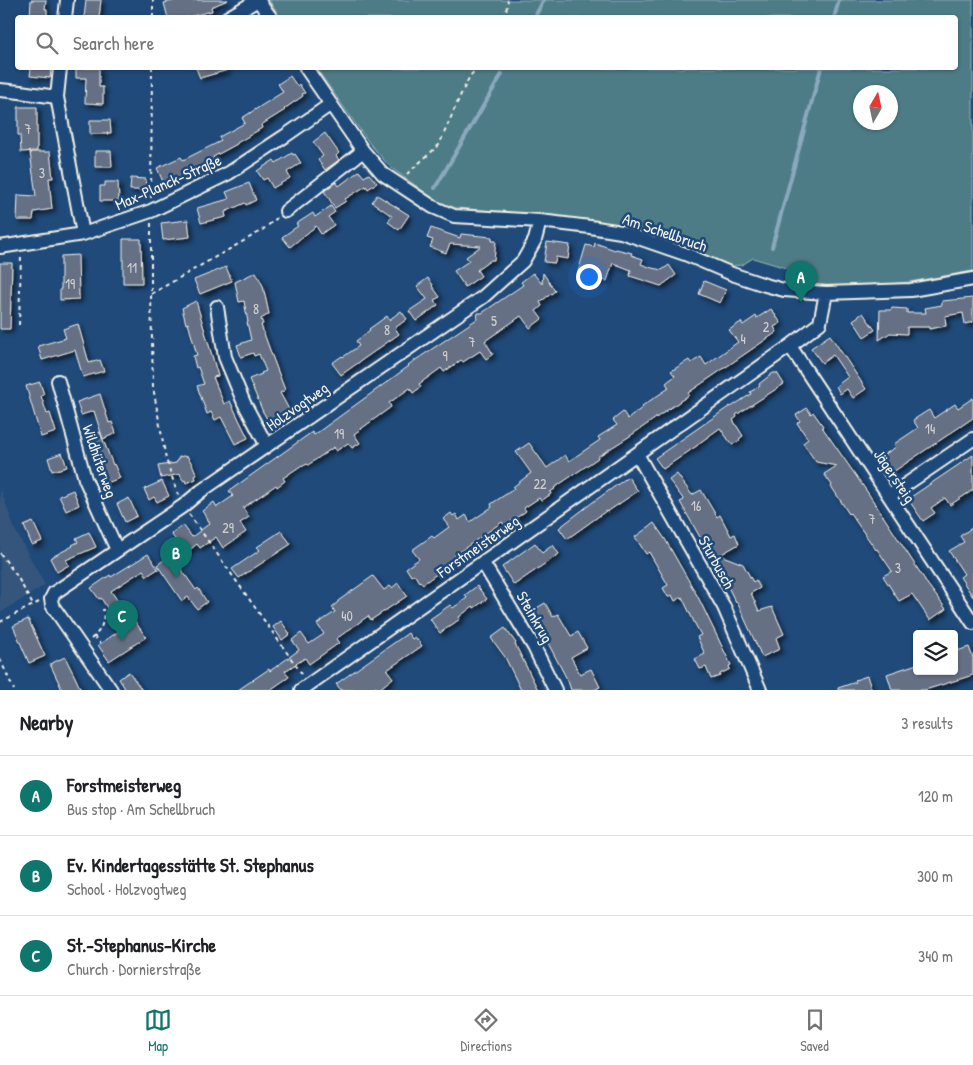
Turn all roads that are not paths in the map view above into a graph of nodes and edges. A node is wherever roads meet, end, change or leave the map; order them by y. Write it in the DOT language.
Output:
graph roads {
  1 [pos="67,0"];
  2 [pos="258,0"];
  3 [pos="65,15"];
  4 [pos="232,15"];
  5 [pos="269,15"];
  6 [pos="60,70"];
  7 [pos="307,70"];
  8 [pos="0,90"];
  9 [pos="57,97"];
  10 [pos="331,104"];
  11 [pos="363,151"];
  12 [pos="286,211"];
  13 [pos="540,221"];
  14 [pos="83,234"];
  15 [pos="0,247"];
  16 [pos="973,279"];
  17 [pos="826,294"];
  18 [pos="216,307"];
  19 [pos="790,346"];
  20 [pos="58,381"];
  21 [pos="973,439"];
  22 [pos="267,446"];
  23 [pos="637,454"];
  24 [pos="889,496"];
  25 [pos="117,550"];
  26 [pos="483,563"];
  27 [pos="973,623"];
  28 [pos="312,686"];
  29 [pos="111,690"];
  30 [pos="554,690"];
  31 [pos="760,690"];
  1 -- 3 [label="street"];
  2 -- 4 [label="street"];
  2 -- 5 [label="street"];
  6 -- 9 [label="street"];
  7 -- 10 [label="street, Am Schellbruch"];
  8 -- 9 [label="street"];
  9 -- 14 [label="street"];
  10 -- 11 [label="street, Am Schellbruch"];
  10 -- 14 [label="street, Max-Planck-Straße"];
  11 -- 12 [label="street"];
  11 -- 13 [label="street, Am Schellbruch"];
  13 -- 17 [label="street, Am Schellbruch"];
  13 -- 22 [label="street, Holzvogtweg"];
  14 -- 15 [label="street, Max-Planck-Straße"];
  16 -- 17 [label="street, Am Schellbruch"];
  17 -- 19 [label="street, Forstmeisterweg"];
  18 -- 22 [label="street"];
  19 -- 23 [label="street, Forstmeisterweg"];
  19 -- 24 [label="street, Jägersteig"];
  20 -- 25 [label="street, Wildhüterweg"];
  21 -- 24 [label="street"];
  22 -- 25 [label="street, Holzvogtweg"];
  23 -- 26 [label="street, Forstmeisterweg"];
  23 -- 31 [label="street, Sturbusch"];
  24 -- 27 [label="street, Jägersteig"];
  25 -- 29 [label="street, Holzvogtweg"];
  26 -- 28 [label="street, Forstmeisterweg"];
  26 -- 30 [label="street, Steinkrug"];
}
